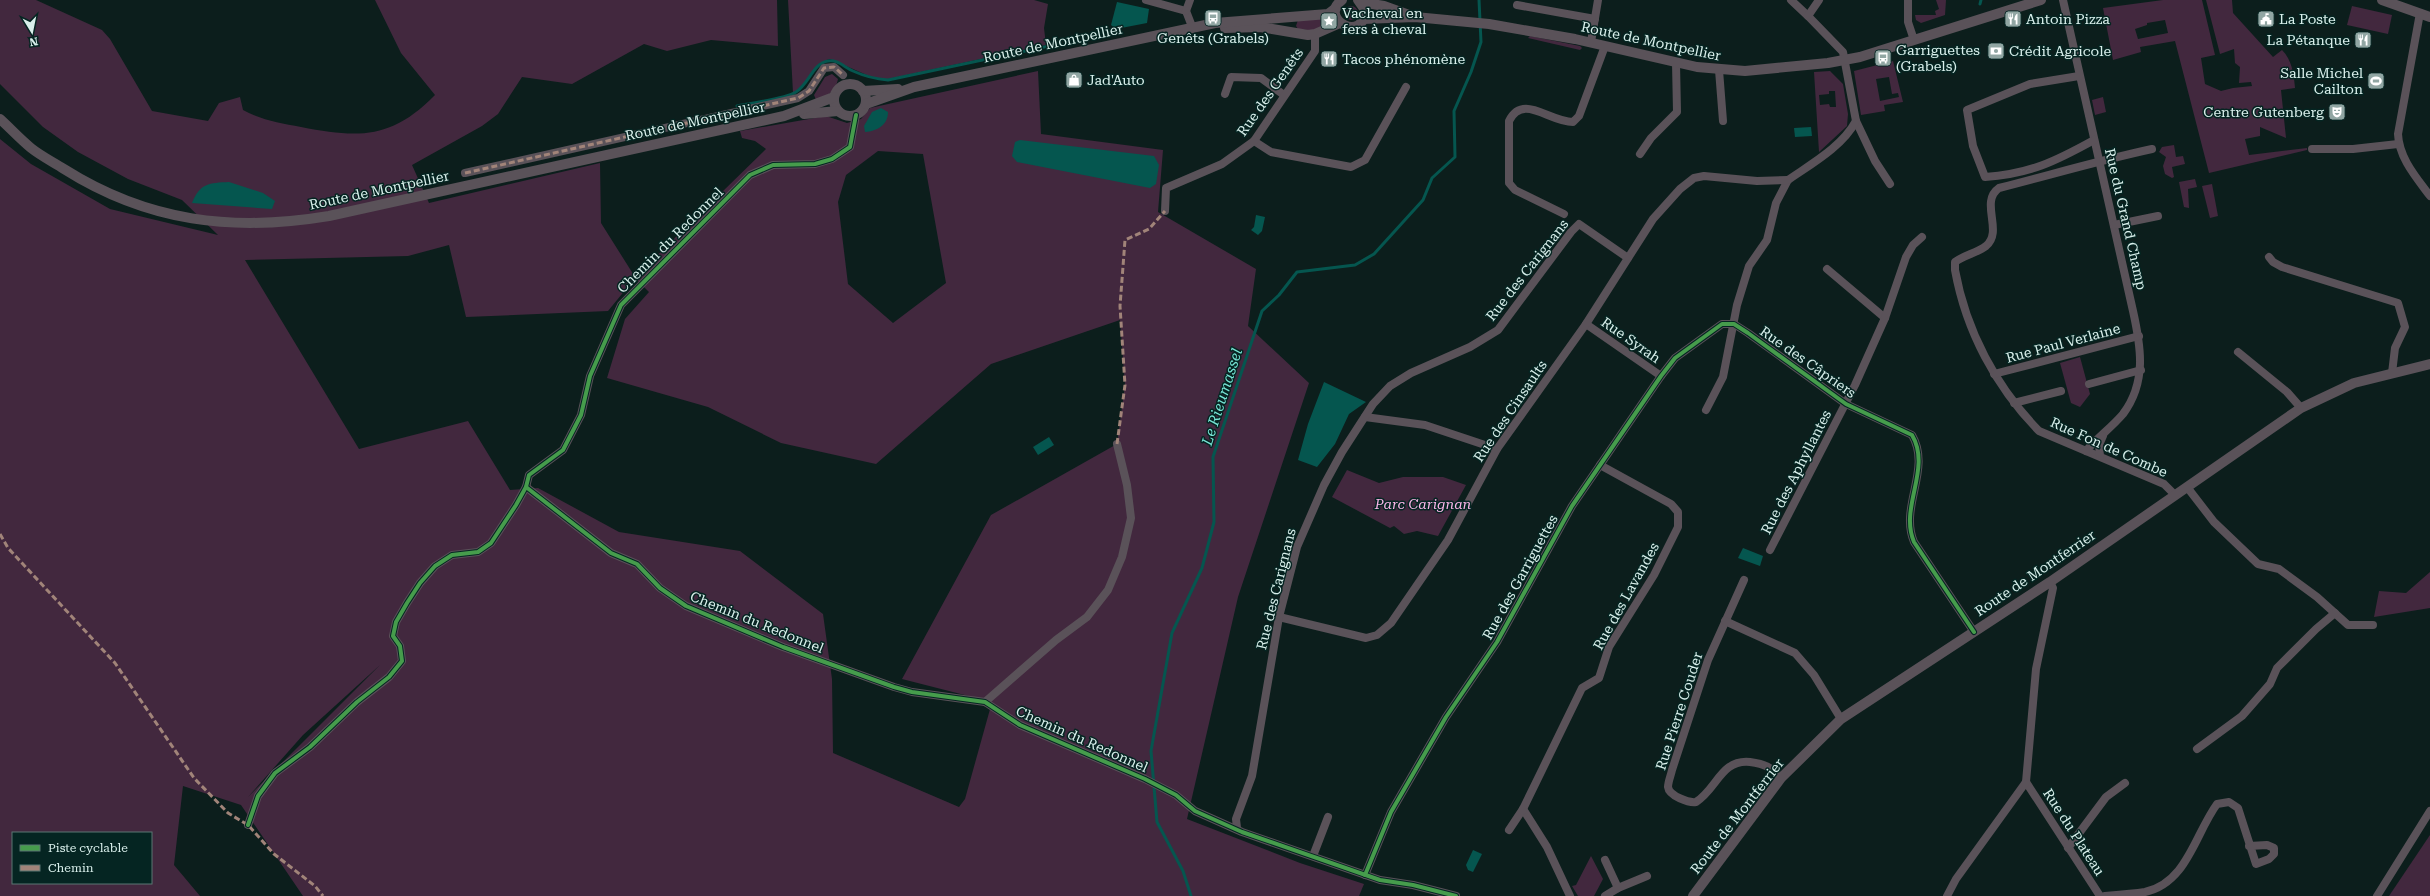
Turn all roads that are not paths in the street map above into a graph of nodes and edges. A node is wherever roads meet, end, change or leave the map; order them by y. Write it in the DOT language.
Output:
graph roads {
  1 [pos="1146,0"];
  2 [pos="1190,0"];
  3 [pos="1598,0"];
  4 [pos="1791,0"];
  5 [pos="1819,0"];
  6 [pos="1908,0"];
  7 [pos="2041,0"];
  8 [pos="2063,0"];
  9 [pos="2382,0"];
  10 [pos="1359,1"];
  11 [pos="1172,4"];
  12 [pos="1339,4"];
  13 [pos="1517,5"];
  14 [pos="1186,11"];
  15 [pos="2420,13"];
  16 [pos="1292,16"];
  17 [pos="1808,16"];
  18 [pos="1415,17"];
  19 [pos="2430,17"];
  20 [pos="1363,19"];
  21 [pos="1595,19"];
  22 [pos="1340,23"];
  23 [pos="1196,28"];
  24 [pos="1290,31"];
  25 [pos="1315,34"];
  26 [pos="1914,40"];
  27 [pos="1591,42"];
  28 [pos="1605,46"];
  29 [pos="1845,61"];
  30 [pos="1676,63"];
  31 [pos="1719,70"];
  32 [pos="843,75"];
  33 [pos="2079,76"];
  34 [pos="914,87"];
  35 [pos="1406,87"];
  36 [pos="863,91"];
  37 [pos="1225,94"];
  38 [pos="1284,95"];
  39 [pos="834,98"];
  40 [pos="866,104"];
  41 [pos="838,111"];
  42 [pos="784,116"];
  43 [pos="852,116"];
  44 [pos="0,119"];
  45 [pos="1723,121"];
  46 [pos="1856,121"];
  47 [pos="2094,140"];
  48 [pos="1254,141"];
  49 [pos="2398,144"];
  50 [pos="2152,149"];
  51 [pos="2312,149"];
  52 [pos="1640,154"];
  53 [pos="2099,160"];
  54 [pos="465,173"];
  55 [pos="1788,180"];
  56 [pos="1890,184"];
  57 [pos="2430,196"];
  58 [pos="1165,211"];
  59 [pos="1564,214"];
  60 [pos="2158,216"];
  61 [pos="2114,225"];
  62 [pos="1922,237"];
  63 [pos="2269,256"];
  64 [pos="1628,258"];
  65 [pos="1827,269"];
  66 [pos="1885,318"];
  67 [pos="1586,324"];
  68 [pos="1734,324"];
  69 [pos="2139,336"];
  70 [pos="2238,352"];
  71 [pos="2430,364"];
  72 [pos="2141,370"];
  73 [pos="2392,373"];
  74 [pos="1994,374"];
  75 [pos="1661,376"];
  76 [pos="2089,384"];
  77 [pos="2061,391"];
  78 [pos="1846,404"];
  79 [pos="2014,404"];
  80 [pos="2301,408"];
  81 [pos="1706,410"];
  82 [pos="1365,416"];
  83 [pos="2103,435"];
  84 [pos="1117,444"];
  85 [pos="1497,449"];
  86 [pos="2086,451"];
  87 [pos="2100,456"];
  88 [pos="1600,465"];
  89 [pos="526,487"];
  90 [pos="2187,487"];
  91 [pos="2175,495"];
  92 [pos="1770,550"];
  93 [pos="1744,580"];
  94 [pos="2050,582"];
  95 [pos="2335,613"];
  96 [pos="1279,617"];
  97 [pos="1725,621"];
  98 [pos="2373,625"];
  99 [pos="1974,632"];
  100 [pos="985,702"];
  101 [pos="1842,719"];
  102 [pos="2197,749"];
  103 [pos="1782,778"];
  104 [pos="2026,782"];
  105 [pos="2125,783"];
  106 [pos="1524,809"];
  107 [pos="2430,811"];
  108 [pos="1328,817"];
  109 [pos="248,825"];
  110 [pos="1237,828"];
  111 [pos="1509,830"];
  112 [pos="2249,846"];
  113 [pos="2068,848"];
  114 [pos="1312,856"];
  115 [pos="1604,860"];
  116 [pos="1365,874"];
  117 [pos="1647,876"];
  118 [pos="1618,888"];
  119 [pos="1456,896"];
  120 [pos="1570,896"];
  121 [pos="1605,896"];
  122 [pos="1693,896"];
  123 [pos="1947,896"];
  124 [pos="2100,896"];
  125 [pos="2105,896"];
  126 [pos="2377,896"];
  1 -- 11 [label="street"];
  2 -- 14 [label="street"];
  3 -- 21 [label="street"];
  4 -- 17 [label="street"];
  5 -- 17 [label="street"];
  6 -- 26 [label="street"];
  7 -- 26 [label="street, Route de Montpellier"];
  8 -- 33 [label="street, Rue du Grand Champ"];
  9 -- 15 [label="street"];
  10 -- 18 [label="street, Route de Montpellier"];
  10 -- 20 [label="street"];
  11 -- 14 [label="street"];
  12 -- 16 [label="street, Route de Montpellier"];
  12 -- 22 [label="street"];
  13 -- 21 [label="street"];
  14 -- 23 [label="street"];
  15 -- 19 [label="street"];
  15 -- 49 [label="street"];
  16 -- 23 [label="street, Route de Montpellier"];
  16 -- 24 [label="street"];
  17 -- 29 [label="street"];
  18 -- 20 [label="street, Route de Montpellier"];
  18 -- 27 [label="street, Route de Montpellier"];
  20 -- 22 [label="street, Route de Montpellier"];
  21 -- 27 [label="street"];
  22 -- 25 [label="street"];
  23 -- 24 [label="street, Route de Montpellier"];
  23 -- 34 [label="street, Route de Montpellier"];
  24 -- 25 [label="street, Route de Montpellier"];
  25 -- 38 [label="street, Rue des Genêts"];
  26 -- 29 [label="street, Route de Montpellier"];
  27 -- 28 [label="street, Route de Montpellier"];
  28 -- 30 [label="street, Route de Montpellier"];
  28 -- 59 [label="street"];
  29 -- 31 [label="street, Route de Montpellier"];
  29 -- 46 [label="street"];
  30 -- 31 [label="street, Route de Montpellier"];
  30 -- 52 [label="street"];
  31 -- 45 [label="street"];
  32 -- 54 [label="street"];
  33 -- 47 [label="street, Rue du Grand Champ"];
  33 -- 47 [label="street"];
  34 -- 36 [label="street, Route de Montpellier"];
  34 -- 40 [label="street, Route de Montpellier"];
  35 -- 48 [label="street"];
  36 -- 39 [label="street, Route de Montpellier"];
  36 -- 40 [label="street"];
  37 -- 38 [label="street"];
  38 -- 48 [label="street, Rue des Genêts"];
  39 -- 41 [label="street"];
  39 -- 42 [label="street, Route de Montpellier"];
  40 -- 43 [label="street, Route de Montpellier"];
  41 -- 42 [label="street, Route de Montpellier"];
  41 -- 43 [label="street, Route de Montpellier"];
  42 -- 44 [label="street, Route de Montpellier"];
  43 -- 89 [label="street, Chemin du Redonnel"];
  46 -- 55 [label="street"];
  46 -- 56 [label="street"];
  47 -- 53 [label="street, Rue du Grand Champ"];
  48 -- 58 [label="street, Rue des Genêts"];
  49 -- 51 [label="street"];
  49 -- 57 [label="street"];
  50 -- 53 [label="street"];
  53 -- 61 [label="street, Rue du Grand Champ"];
  53 -- 74 [label="street, Rue Fon de Combe"];
  55 -- 64 [label="street"];
  55 -- 68 [label="street"];
  60 -- 61 [label="street"];
  61 -- 69 [label="street, Rue du Grand Champ"];
  62 -- 66 [label="street, Rue des Aphyllantes"];
  63 -- 73 [label="street"];
  64 -- 67 [label="street, Rue des Cinsaults"];
  64 -- 82 [label="street, Rue des Carignans"];
  65 -- 66 [label="street"];
  66 -- 78 [label="street, Rue des Aphyllantes"];
  67 -- 75 [label="street, Rue Syrah"];
  67 -- 85 [label="street, Rue des Cinsaults"];
  68 -- 75 [label="street, Rue des Garriguettes"];
  68 -- 78 [label="street, Rue des Câpriers"];
  68 -- 81 [label="street"];
  69 -- 72 [label="street, Rue du Grand Champ"];
  69 -- 74 [label="street, Rue Paul Verlaine"];
  70 -- 80 [label="street"];
  71 -- 73 [label="street, Route de Montferrier"];
  72 -- 76 [label="street"];
  72 -- 83 [label="street, Rue du Grand Champ"];
  73 -- 80 [label="street, Route de Montferrier"];
  74 -- 79 [label="street, Rue Fon de Combe"];
  75 -- 88 [label="street, Rue des Garriguettes"];
  77 -- 79 [label="street"];
  78 -- 92 [label="street, Rue des Aphyllantes"];
  78 -- 99 [label="street, Rue des Câpriers"];
  79 -- 86 [label="street, Rue Fon de Combe"];
  80 -- 90 [label="street, Route de Montferrier"];
  82 -- 85 [label="street"];
  82 -- 96 [label="street, Rue des Carignans"];
  83 -- 86 [label="street, Rue du Grand Champ"];
  83 -- 87 [label="street, Rue du Grand Champ"];
  84 -- 100 [label="street"];
  85 -- 96 [label="street, Rue des Cinsaults"];
  86 -- 87 [label="street, Rue Fon de Combe"];
  87 -- 91 [label="street, Rue Fon de Combe"];
  88 -- 106 [label="street, Rue des Lavandes"];
  88 -- 116 [label="street, Rue des Garriguettes"];
  89 -- 100 [label="street, Chemin du Redonnel"];
  89 -- 109 [label="street"];
  90 -- 91 [label="street, Route de Montferrier"];
  90 -- 95 [label="street"];
  91 -- 94 [label="street, Route de Montferrier"];
  93 -- 97 [label="street, Rue Pierre Couder"];
  94 -- 99 [label="street, Route de Montferrier"];
  94 -- 104 [label="street"];
  95 -- 98 [label="street"];
  95 -- 102 [label="street"];
  96 -- 110 [label="street, Rue des Carignans"];
  97 -- 101 [label="street"];
  97 -- 103 [label="street, Rue Pierre Couder"];
  99 -- 101 [label="street, Route de Montferrier"];
  100 -- 110 [label="street, Chemin du Redonnel"];
  101 -- 103 [label="street, Route de Montferrier"];
  103 -- 122 [label="street, Route de Montferrier"];
  104 -- 113 [label="street, Rue du Plateau"];
  104 -- 123 [label="street"];
  105 -- 113 [label="street"];
  106 -- 111 [label="street, Rue des Lavandes"];
  106 -- 120 [label="street"];
  107 -- 126 [label="street"];
  108 -- 114 [label="street"];
  110 -- 114 [label="street, Chemin du Redonnel"];
  112 -- 125 [label="street"];
  113 -- 124 [label="street, Rue du Plateau"];
  114 -- 116 [label="street, Chemin du Redonnel"];
  115 -- 118 [label="street"];
  116 -- 119 [label="street, Chemin du Redonnel"];
  117 -- 118 [label="street"];
  118 -- 121 [label="street"];
}
